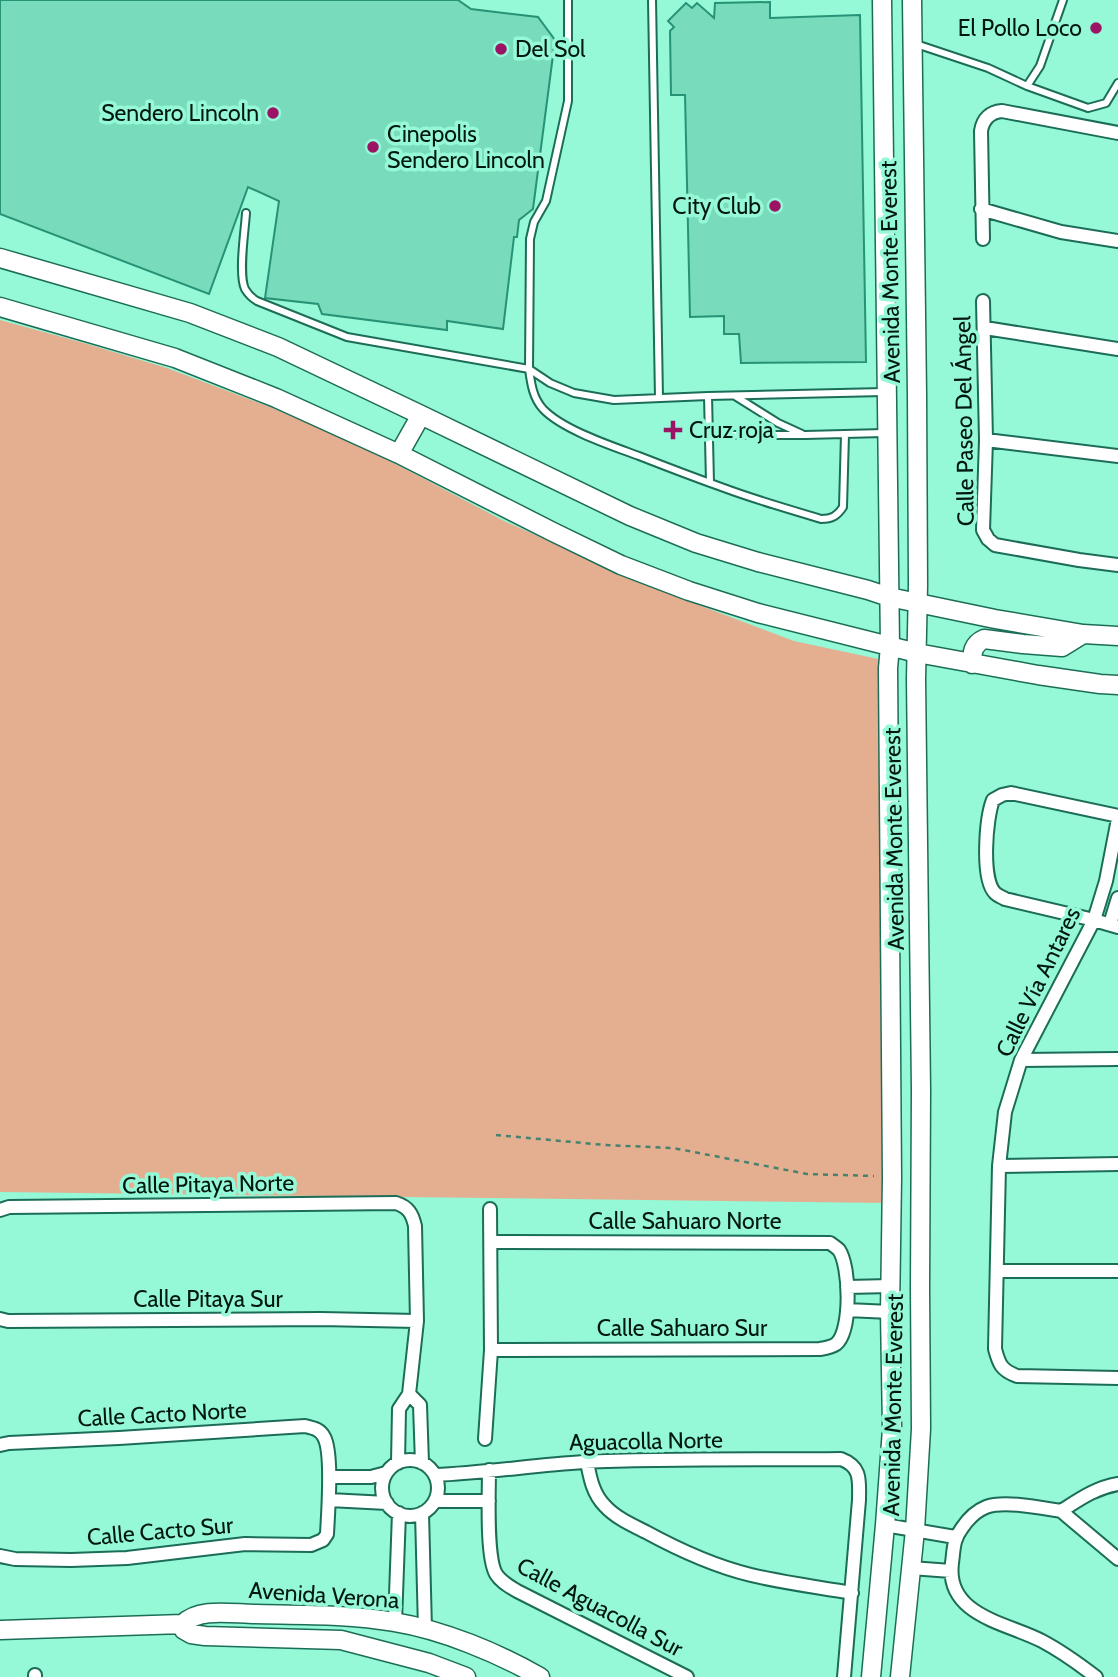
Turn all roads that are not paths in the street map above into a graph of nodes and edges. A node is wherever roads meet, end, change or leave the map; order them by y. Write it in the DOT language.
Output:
graph roads {
  1 [pos="568,0"];
  2 [pos="652,0"];
  3 [pos="882,0"];
  4 [pos="912,0"];
  5 [pos="1063,0"];
  6 [pos="912,43"];
  7 [pos="1118,83"];
  8 [pos="1027,86"];
  9 [pos="1118,132"];
  10 [pos="884,170"];
  11 [pos="913,170"];
  12 [pos="981,209"];
  13 [pos="246,213"];
  14 [pos="983,239"];
  15 [pos="1118,241"];
  16 [pos="0,258"];
  17 [pos="983,301"];
  18 [pos="0,307"];
  19 [pos="985,328"];
  20 [pos="1118,349"];
  21 [pos="529,369"];
  22 [pos="886,392"];
  23 [pos="733,395"];
  24 [pos="708,396"];
  25 [pos="659,398"];
  26 [pos="421,415"];
  27 [pos="886,433"];
  28 [pos="845,434"];
  29 [pos="709,435"];
  30 [pos="805,435"];
  31 [pos="986,440"];
  32 [pos="399,454"];
  33 [pos="1118,456"];
  34 [pos="710,483"];
  35 [pos="1118,565"];
  36 [pos="889,597"];
  37 [pos="917,603"];
  38 [pos="1083,634"];
  39 [pos="1118,636"];
  40 [pos="890,646"];
  41 [pos="917,653"];
  42 [pos="972,664"];
  43 [pos="1118,685"];
  44 [pos="1118,818"];
  45 [pos="1118,898"];
  46 [pos="1094,920"];
  47 [pos="1114,925"];
  48 [pos="1118,1059"];
  49 [pos="1021,1060"];
  50 [pos="1118,1164"];
  51 [pos="999,1166"];
  52 [pos="490,1209"];
  53 [pos="0,1210"];
  54 [pos="491,1242"];
  55 [pos="1118,1271"];
  56 [pos="997,1272"];
  57 [pos="891,1286"];
  58 [pos="920,1288"];
  59 [pos="847,1299"];
  60 [pos="890,1312"];
  61 [pos="0,1320"];
  62 [pos="417,1321"];
  63 [pos="491,1350"];
  64 [pos="1118,1378"];
  65 [pos="410,1394"];
  66 [pos="485,1439"];
  67 [pos="0,1445"];
  68 [pos="422,1462"];
  69 [pos="587,1462"];
  70 [pos="398,1463"];
  71 [pos="489,1471"];
  72 [pos="387,1473"];
  73 [pos="435,1475"];
  74 [pos="329,1477"];
  75 [pos="1118,1484"];
  76 [pos="329,1500"];
  77 [pos="435,1501"];
  78 [pos="489,1501"];
  79 [pos="387,1503"];
  80 [pos="1061,1511"];
  81 [pos="399,1513"];
  82 [pos="422,1513"];
  83 [pos="885,1525"];
  84 [pos="915,1530"];
  85 [pos="955,1537"];
  86 [pos="0,1556"];
  87 [pos="1118,1559"];
  88 [pos="911,1569"];
  89 [pos="951,1571"];
  90 [pos="852,1593"];
  91 [pos="395,1622"];
  92 [pos="183,1624"];
  93 [pos="425,1629"];
  94 [pos="0,1630"];
  95 [pos="515,1670"];
  96 [pos="871,1671"];
  97 [pos="900,1673"];
  98 [pos="466,1677"];
  99 [pos="540,1677"];
  100 [pos="687,1677"];
  101 [pos="844,1677"];
  102 [pos="1096,1677"];
  1 -- 21 [label="lane"];
  2 -- 25 [label="lane"];
  3 -- 10 [label="main road, Avenida Monte Everest"];
  4 -- 6 [label="main road, Avenida Monte Everest"];
  5 -- 8 [label="lane"];
  6 -- 8 [label="lane"];
  6 -- 11 [label="main road, Avenida Monte Everest"];
  7 -- 8 [label="lane"];
  9 -- 12 [label="street"];
  10 -- 11 [label="main road"];
  10 -- 22 [label="main road, Avenida Monte Everest"];
  11 -- 37 [label="main road, Avenida Monte Everest"];
  12 -- 14 [label="street"];
  12 -- 15 [label="street"];
  13 -- 21 [label="lane"];
  16 -- 26 [label="main road"];
  17 -- 19 [label="street, Calle Paseo Del Ángel"];
  18 -- 32 [label="main road"];
  19 -- 20 [label="street"];
  19 -- 31 [label="street, Calle Paseo Del Ángel"];
  21 -- 25 [label="lane"];
  21 -- 34 [label="lane"];
  22 -- 23 [label="lane"];
  22 -- 27 [label="main road, Avenida Monte Everest"];
  23 -- 24 [label="lane"];
  23 -- 30 [label="lane"];
  24 -- 25 [label="lane"];
  24 -- 29 [label="lane"];
  26 -- 32 [label="main road"];
  26 -- 36 [label="main road"];
  27 -- 28 [label="lane"];
  27 -- 36 [label="main road, Avenida Monte Everest"];
  28 -- 30 [label="lane"];
  28 -- 34 [label="lane"];
  29 -- 30 [label="lane"];
  29 -- 34 [label="lane"];
  31 -- 33 [label="street"];
  31 -- 35 [label="street, Calle Paseo Del Ángel"];
  32 -- 40 [label="main road"];
  36 -- 37 [label="main road"];
  36 -- 40 [label="main road, Avenida Monte Everest"];
  37 -- 38 [label="main road"];
  37 -- 41 [label="main road, Avenida Monte Everest"];
  38 -- 39 [label="main road"];
  38 -- 42 [label="main road"];
  40 -- 41 [label="main road"];
  40 -- 57 [label="main road, Avenida Monte Everest"];
  41 -- 42 [label="main road"];
  41 -- 58 [label="main road, Avenida Monte Everest"];
  42 -- 43 [label="main road"];
  44 -- 46 [label="street, Calle Vía Antares"];
  44 -- 46 [label="street"];
  45 -- 47 [label="street, Calle Vía Antares"];
  46 -- 47 [label="street"];
  46 -- 49 [label="street, Calle Vía Antares"];
  48 -- 49 [label="street"];
  49 -- 51 [label="street, Calle Vía Antares"];
  50 -- 51 [label="street"];
  51 -- 56 [label="street, Calle Vía Antares"];
  52 -- 54 [label="street"];
  53 -- 62 [label="street, Calle Pitaya Norte"];
  54 -- 59 [label="street, Calle Sahuaro Norte"];
  54 -- 63 [label="street"];
  55 -- 56 [label="street"];
  56 -- 64 [label="street, Calle Vía Antares"];
  57 -- 58 [label="main road"];
  57 -- 59 [label="street"];
  57 -- 60 [label="main road, Avenida Monte Everest"];
  58 -- 84 [label="main road, Avenida Monte Everest"];
  59 -- 60 [label="street"];
  59 -- 63 [label="street, Calle Sahuaro Sur"];
  60 -- 83 [label="main road, Avenida Monte Everest"];
  61 -- 62 [label="street, Calle Pitaya Sur"];
  62 -- 65 [label="street"];
  63 -- 66 [label="street"];
  65 -- 68 [label="street"];
  65 -- 70 [label="street"];
  67 -- 74 [label="street, Calle Cacto Norte"];
  68 -- 70 [label="street"];
  68 -- 73 [label="street"];
  69 -- 71 [label="street, Aguacolla Norte"];
  69 -- 90 [label="street"];
  69 -- 90 [label="street, Aguacolla Norte"];
  70 -- 72 [label="street"];
  71 -- 73 [label="street, Aguacolla Norte"];
  71 -- 78 [label="street"];
  72 -- 74 [label="street"];
  72 -- 79 [label="street"];
  73 -- 77 [label="street"];
  74 -- 76 [label="street"];
  75 -- 80 [label="street"];
  76 -- 79 [label="street"];
  76 -- 86 [label="street, Calle Cacto Sur"];
  77 -- 78 [label="street"];
  77 -- 82 [label="street"];
  78 -- 100 [label="street, Calle Aguacolla Sur"];
  79 -- 81 [label="street"];
  80 -- 85 [label="street"];
  80 -- 87 [label="street"];
  81 -- 82 [label="street"];
  81 -- 91 [label="street"];
  82 -- 93 [label="street"];
  83 -- 84 [label="street"];
  83 -- 96 [label="main road, Avenida Monte Everest"];
  84 -- 85 [label="street"];
  84 -- 88 [label="main road, Avenida Monte Everest"];
  85 -- 89 [label="street"];
  88 -- 89 [label="street"];
  88 -- 97 [label="main road, Avenida Monte Everest"];
  89 -- 102 [label="street"];
  90 -- 101 [label="street"];
  91 -- 92 [label="main road, Avenida Verona"];
  91 -- 93 [label="main road, Avenida Verona"];
  92 -- 94 [label="main road, Avenida Verona"];
  92 -- 98 [label="main road, Avenida Verona"];
  93 -- 95 [label="main road, Avenida Verona"];
  95 -- 99 [label="main road, Avenida Verona"];
  96 -- 97 [label="main road"];
}
